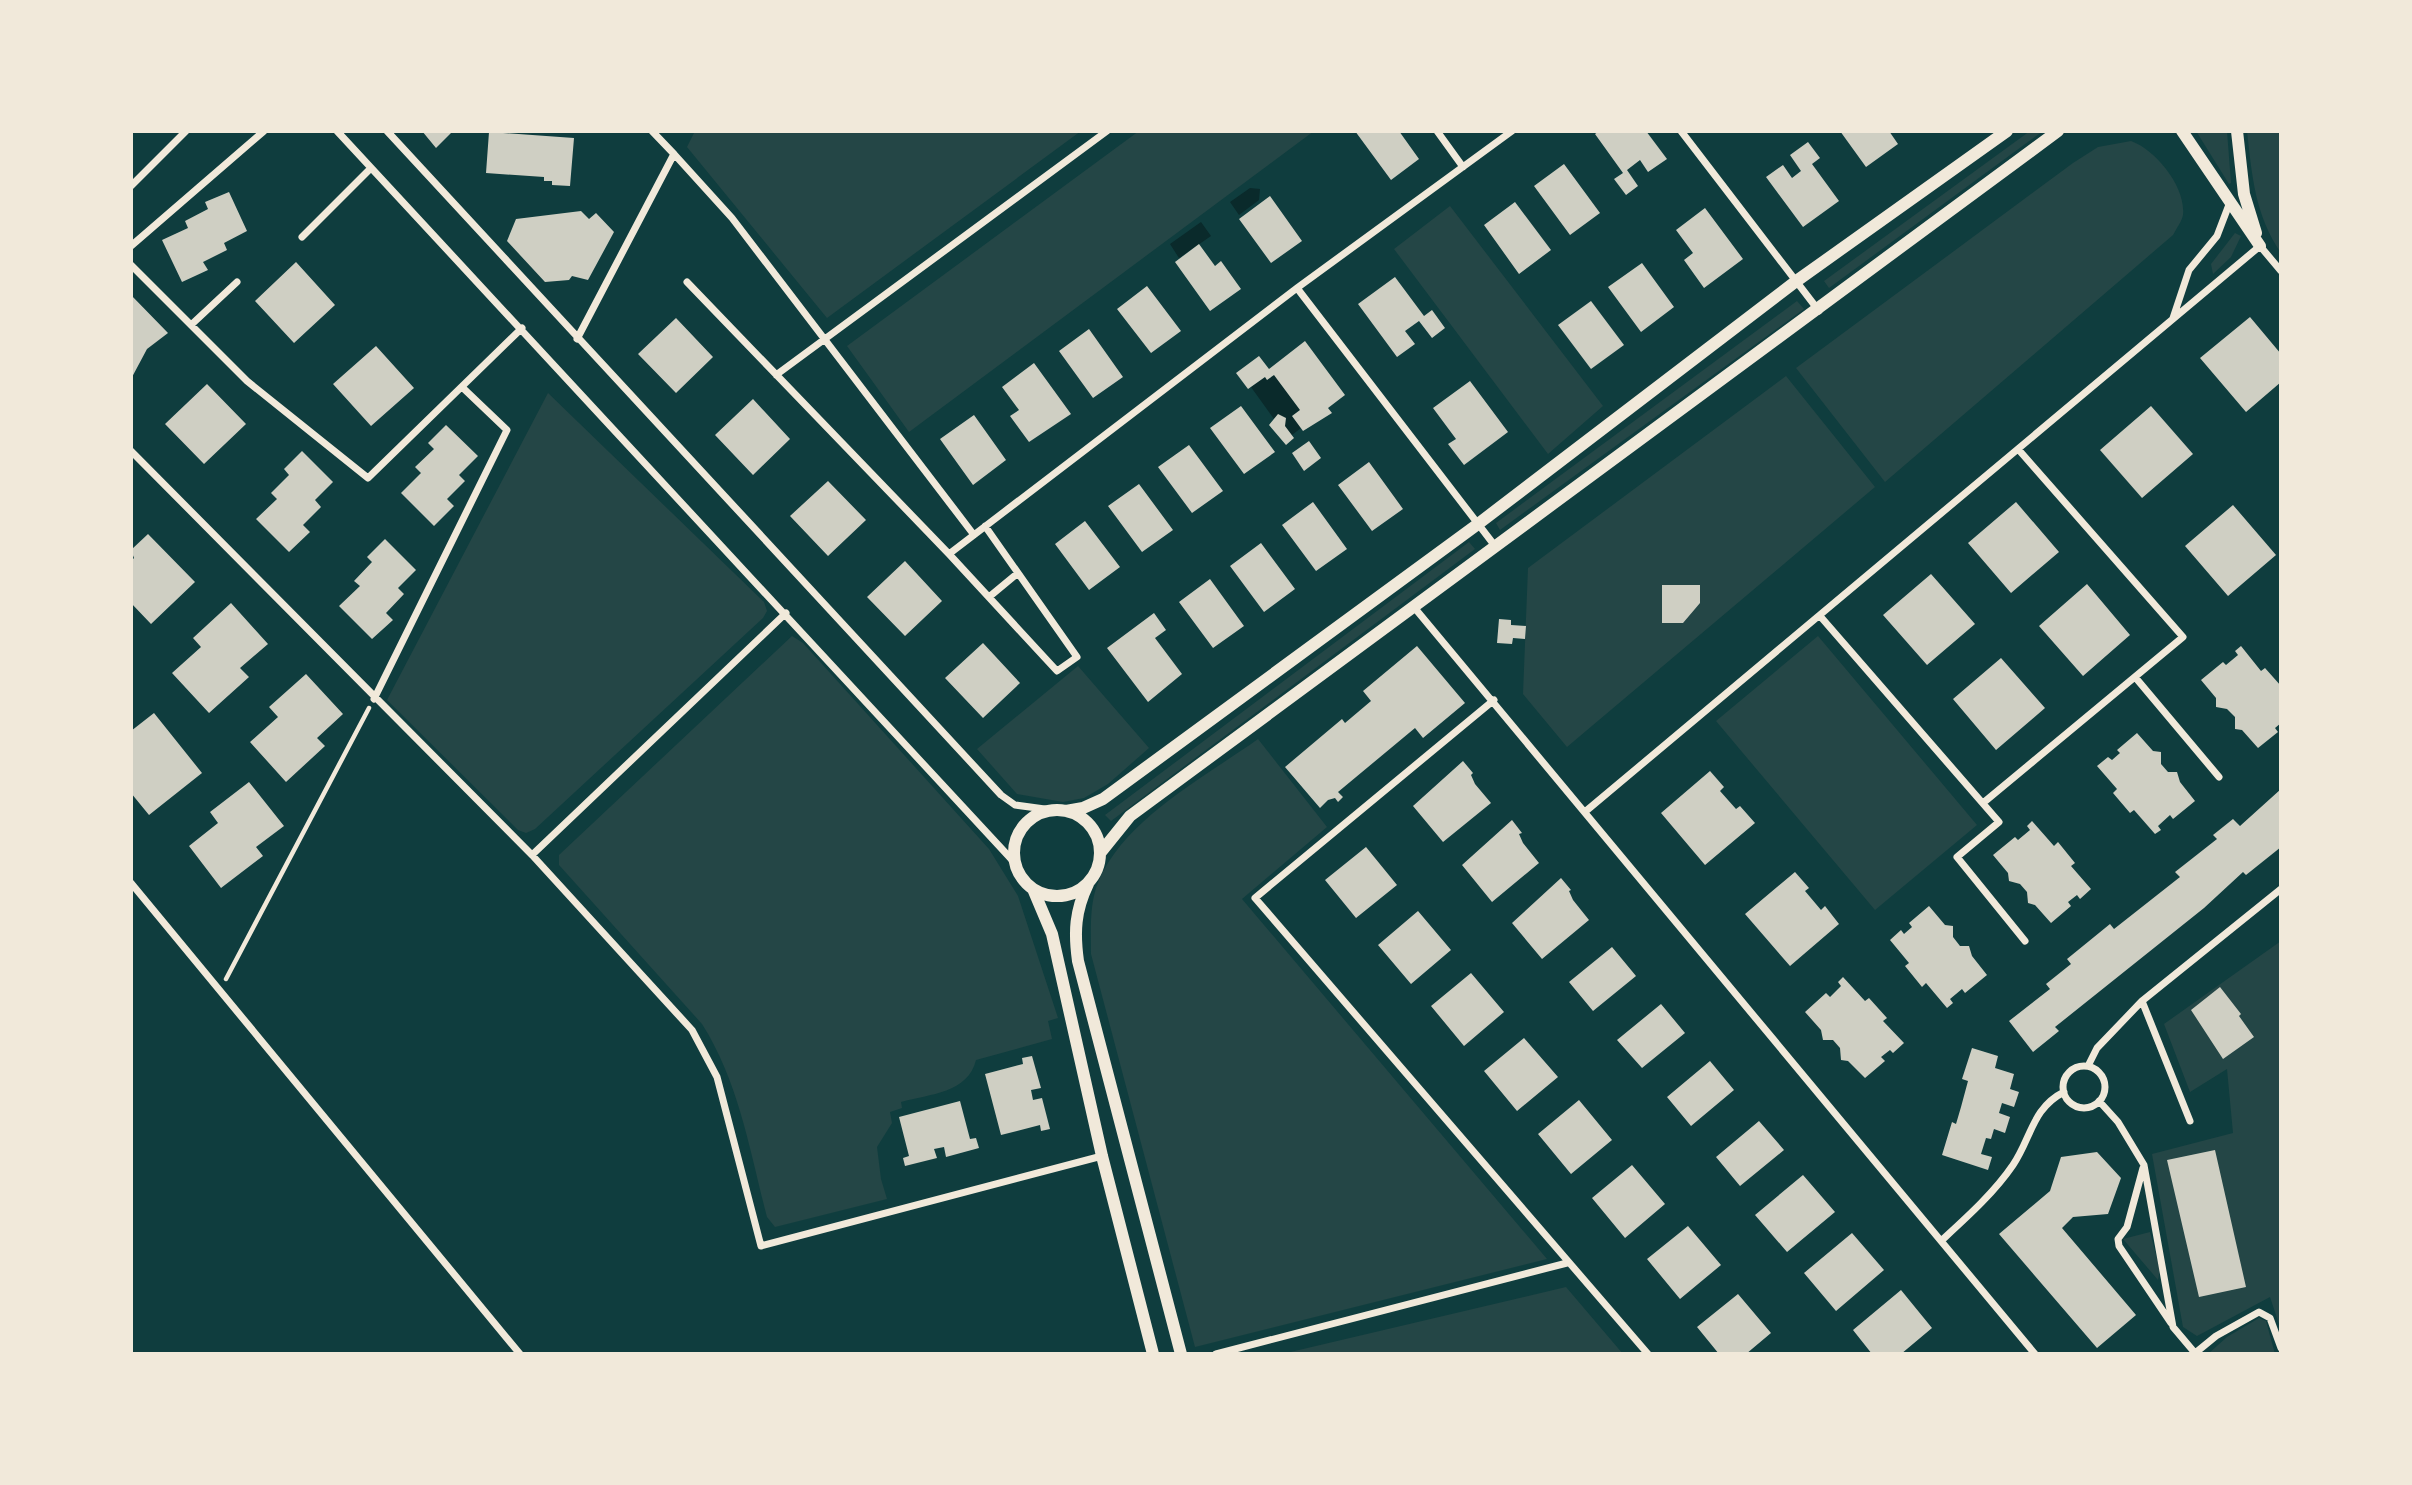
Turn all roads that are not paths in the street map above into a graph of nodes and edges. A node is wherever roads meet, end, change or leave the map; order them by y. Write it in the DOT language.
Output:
graph roads {
  1 [pos="186,131"];
  2 [pos="264,131"];
  3 [pos="337,131"];
  4 [pos="387,131"];
  5 [pos="652,131"];
  6 [pos="1107,131"];
  7 [pos="1437,131"];
  8 [pos="1512,131"];
  9 [pos="1681,131"];
  10 [pos="2007,131"];
  11 [pos="2058,131"];
  12 [pos="2182,131"];
  13 [pos="2237,131"];
  14 [pos="674,154"];
  15 [pos="1463,167"];
  16 [pos="371,168"];
  17 [pos="131,186"];
  18 [pos="2230,201"];
  19 [pos="302,237"];
  20 [pos="131,246"];
  21 [pos="2260,246"];
  22 [pos="131,265"];
  23 [pos="2281,271"];
  24 [pos="237,282"];
  25 [pos="687,282"];
  26 [pos="1795,282"];
  27 [pos="1297,288"];
  28 [pos="1819,311"];
  29 [pos="2173,319"];
  30 [pos="191,325"];
  31 [pos="522,328"];
  32 [pos="577,339"];
  33 [pos="824,340"];
  34 [pos="776,375"];
  35 [pos="463,388"];
  36 [pos="2018,449"];
  37 [pos="131,451"];
  38 [pos="1478,524"];
  39 [pos="985,526"];
  40 [pos="974,535"];
  41 [pos="1495,546"];
  42 [pos="949,554"];
  43 [pos="1018,573"];
  44 [pos="989,597"];
  45 [pos="1413,606"];
  46 [pos="786,613"];
  47 [pos="1820,617"];
  48 [pos="2135,677"];
  49 [pos="374,699"];
  50 [pos="1494,700"];
  51 [pos="2219,778"];
  52 [pos="1983,803"];
  53 [pos="1052,810"];
  54 [pos="1066,811"];
  55 [pos="1586,811"];
  56 [pos="1101,852"];
  57 [pos="532,855"];
  58 [pos="1014,862"];
  59 [pos="131,883"];
  60 [pos="1088,884"];
  61 [pos="2281,889"];
  62 [pos="1034,890"];
  63 [pos="2025,941"];
  64 [pos="2142,1001"];
  65 [pos="2088,1066"];
  66 [pos="2064,1092"];
  67 [pos="2099,1101"];
  68 [pos="2190,1121"];
  69 [pos="1101,1156"];
  70 [pos="2144,1165"];
  71 [pos="1942,1240"];
  72 [pos="1567,1263"];
  73 [pos="2174,1327"];
  74 [pos="2281,1348"];
  75 [pos="2194,1353"];
  76 [pos="520,1354"];
  77 [pos="1153,1354"];
  78 [pos="1181,1354"];
  79 [pos="1216,1354"];
  80 [pos="1648,1354"];
  81 [pos="2035,1354"];
  1 -- 17 [label="street"];
  2 -- 20 [label="street"];
  3 -- 16 [label="street"];
  4 -- 32 [label="street"];
  5 -- 14 [label="street"];
  6 -- 33 [label="street"];
  7 -- 15 [label="street"];
  8 -- 15 [label="street"];
  9 -- 26 [label="street"];
  10 -- 26 [label="street"];
  11 -- 28 [label="street"];
  12 -- 18 [label="street"];
  13 -- 21 [label="street"];
  14 -- 32 [label="street"];
  14 -- 33 [label="street"];
  15 -- 27 [label="street"];
  16 -- 19 [label="street"];
  16 -- 31 [label="street"];
  18 -- 21 [label="street"];
  18 -- 29 [label="street"];
  21 -- 23 [label="street"];
  21 -- 29 [label="street"];
  22 -- 30 [label="street"];
  24 -- 30 [label="street"];
  25 -- 34 [label="street"];
  26 -- 28 [label="street"];
  26 -- 38 [label="street"];
  27 -- 38 [label="street"];
  27 -- 39 [label="street"];
  28 -- 41 [label="street"];
  29 -- 36 [label="street"];
  30 -- 35 [label="street"];
  31 -- 35 [label="street"];
  31 -- 46 [label="street"];
  32 -- 53 [label="street"];
  33 -- 34 [label="street"];
  33 -- 40 [label="street"];
  34 -- 42 [label="street"];
  35 -- 49 [label="street"];
  36 -- 47 [label="street"];
  36 -- 48 [label="street"];
  37 -- 49 [label="street"];
  38 -- 41 [label="street"];
  38 -- 54 [label="street"];
  39 -- 40 [label="street"];
  39 -- 43 [label="street"];
  40 -- 42 [label="street"];
  41 -- 45 [label="street"];
  42 -- 44 [label="street"];
  43 -- 44 [label="street"];
  43 -- 44 [label="street"];
  45 -- 50 [label="street"];
  45 -- 56 [label="street"];
  46 -- 57 [label="street"];
  46 -- 58 [label="street"];
  47 -- 52 [label="street"];
  47 -- 55 [label="street"];
  48 -- 51 [label="street"];
  48 -- 52 [label="street"];
  49 -- 57 [label="street"];
  50 -- 55 [label="street"];
  50 -- 72 [label="street"];
  52 -- 63 [label="street"];
  53 -- 54 [label="street"];
  53 -- 58 [label="street"];
  54 -- 56 [label="street"];
  55 -- 71 [label="street"];
  56 -- 60 [label="street"];
  57 -- 69 [label="street"];
  58 -- 62 [label="street"];
  59 -- 76 [label="street"];
  60 -- 62 [label="street"];
  60 -- 78 [label="street"];
  61 -- 64 [label="street"];
  62 -- 69 [label="street"];
  64 -- 65 [label="street"];
  64 -- 68 [label="street"];
  65 -- 66 [label="street"];
  65 -- 67 [label="street"];
  66 -- 67 [label="street"];
  66 -- 71 [label="street"];
  67 -- 70 [label="street"];
  69 -- 77 [label="street"];
  70 -- 73 [label="street"];
  70 -- 73 [label="street"];
  71 -- 81 [label="street"];
  72 -- 79 [label="street"];
  72 -- 80 [label="street"];
  73 -- 75 [label="street"];
  74 -- 75 [label="street"];
}
